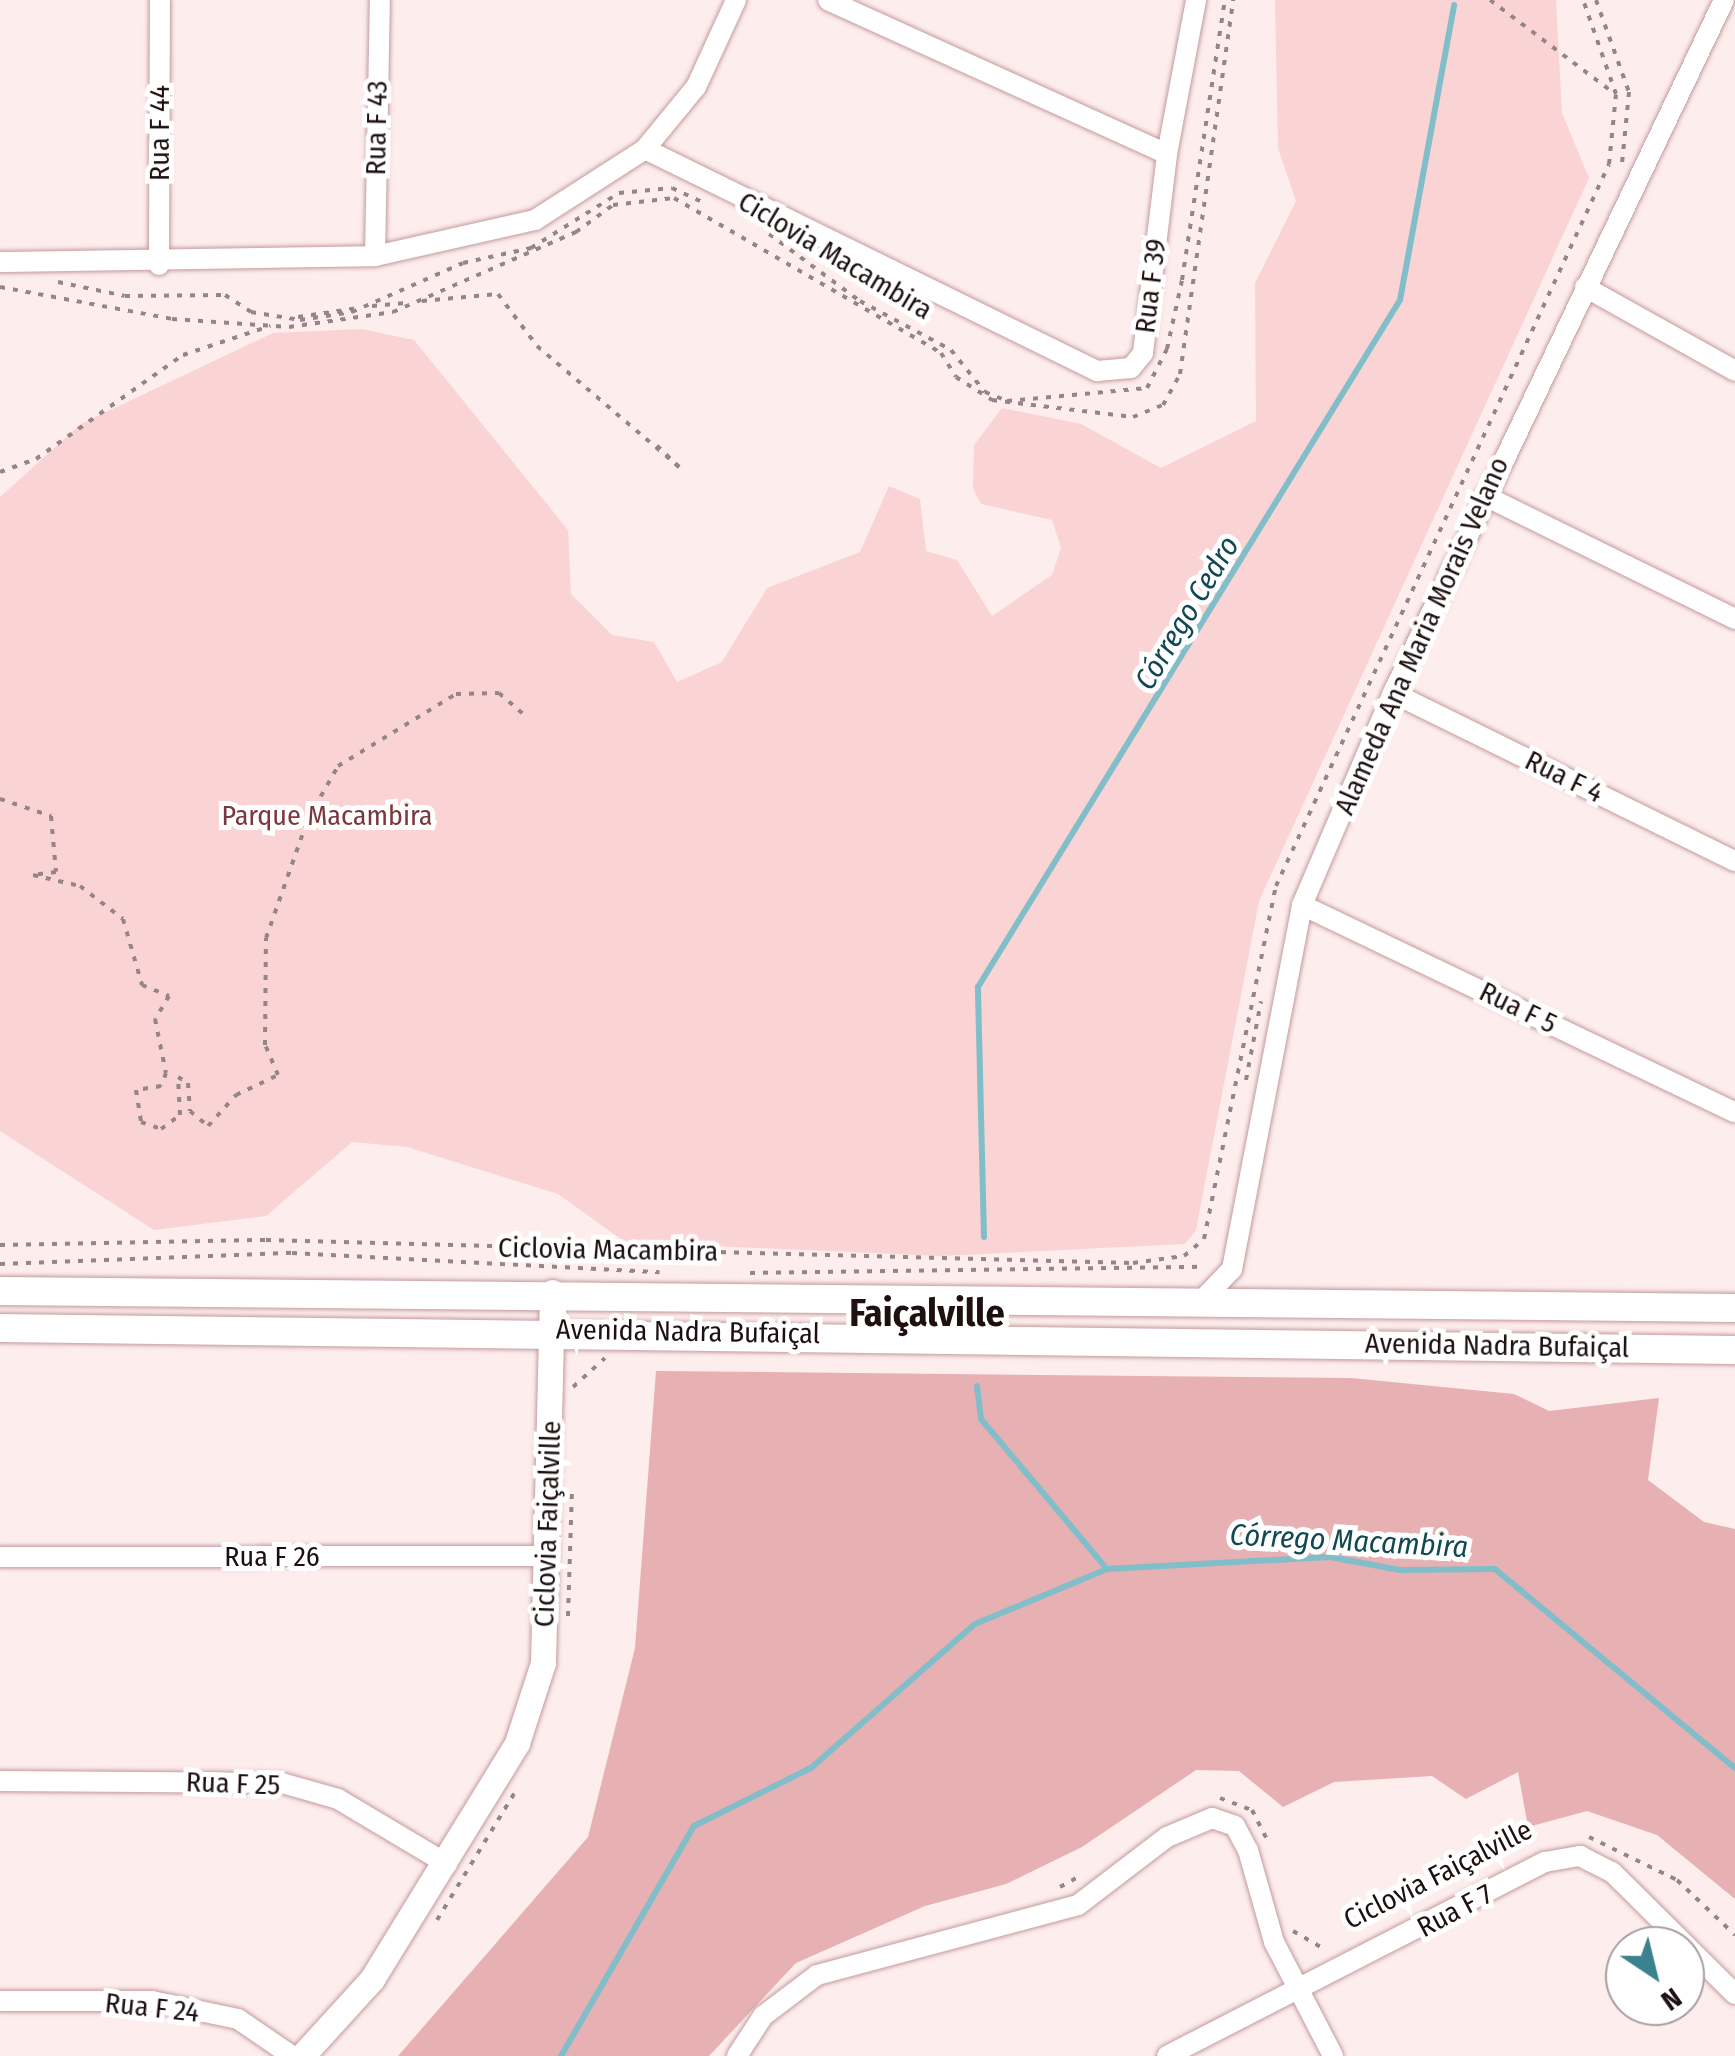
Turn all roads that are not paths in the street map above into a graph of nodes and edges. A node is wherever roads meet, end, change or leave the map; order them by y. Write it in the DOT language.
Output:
graph roads {
  1 [pos="160,0"];
  2 [pos="380,0"];
  3 [pos="736,0"];
  4 [pos="828,0"];
  5 [pos="1196,0"];
  6 [pos="1724,0"];
  7 [pos="645,149"];
  8 [pos="1167,154"];
  9 [pos="375,256"];
  10 [pos="0,262"];
  11 [pos="159,265"];
  12 [pos="1585,287"];
  13 [pos="1735,371"];
  14 [pos="1485,496"];
  15 [pos="1735,619"];
  16 [pos="1393,693"];
  17 [pos="1735,861"];
  18 [pos="1302,905"];
  19 [pos="1735,1112"];
  20 [pos="0,1291"];
  21 [pos="552,1292"];
  22 [pos="1205,1297"];
  23 [pos="1735,1308"];
  24 [pos="0,1328"];
  25 [pos="549,1330"];
  26 [pos="1735,1350"];
  27 [pos="545,1556"];
  28 [pos="0,1557"];
  29 [pos="0,1781"];
  30 [pos="447,1864"];
  31 [pos="1301,1988"];
  32 [pos="1735,1994"];
  33 [pos="0,2001"];
  34 [pos="292,2056"];
  35 [pos="302,2056"];
  36 [pos="738,2056"];
  37 [pos="1167,2056"];
  38 [pos="1333,2056"];
  1 -- 11 [label="street, Rua F 44"];
  2 -- 9 [label="street, Rua F 43"];
  3 -- 7 [label="street"];
  4 -- 8 [label="street"];
  5 -- 8 [label="street"];
  6 -- 12 [label="street, Alameda Ana Maria Morais Velano"];
  7 -- 8 [label="street, Rua F 39"];
  7 -- 9 [label="street"];
  9 -- 11 [label="street"];
  10 -- 11 [label="street"];
  12 -- 13 [label="street"];
  12 -- 14 [label="street, Alameda Ana Maria Morais Velano"];
  14 -- 15 [label="street"];
  14 -- 16 [label="street, Alameda Ana Maria Morais Velano"];
  16 -- 17 [label="street, Rua F 4"];
  16 -- 18 [label="street, Alameda Ana Maria Morais Velano"];
  18 -- 19 [label="street, Rua F 5"];
  18 -- 22 [label="street, Alameda Ana Maria Morais Velano"];
  20 -- 21 [label="main road, Avenida Nadra Bufaiçal"];
  21 -- 22 [label="main road, Avenida Nadra Bufaiçal"];
  21 -- 25 [label="street"];
  22 -- 23 [label="main road, Avenida Nadra Bufaiçal"];
  24 -- 25 [label="main road, Avenida Nadra Bufaiçal"];
  25 -- 26 [label="main road, Avenida Nadra Bufaiçal"];
  25 -- 27 [label="street"];
  27 -- 28 [label="street, Rua F 26"];
  27 -- 30 [label="street"];
  29 -- 30 [label="street, Rua F 25"];
  30 -- 35 [label="street"];
  31 -- 32 [label="street, Rua F 7"];
  31 -- 36 [label="street"];
  31 -- 37 [label="street, Rua F 7"];
  31 -- 38 [label="street"];
  33 -- 34 [label="street, Rua F 24"];
}
